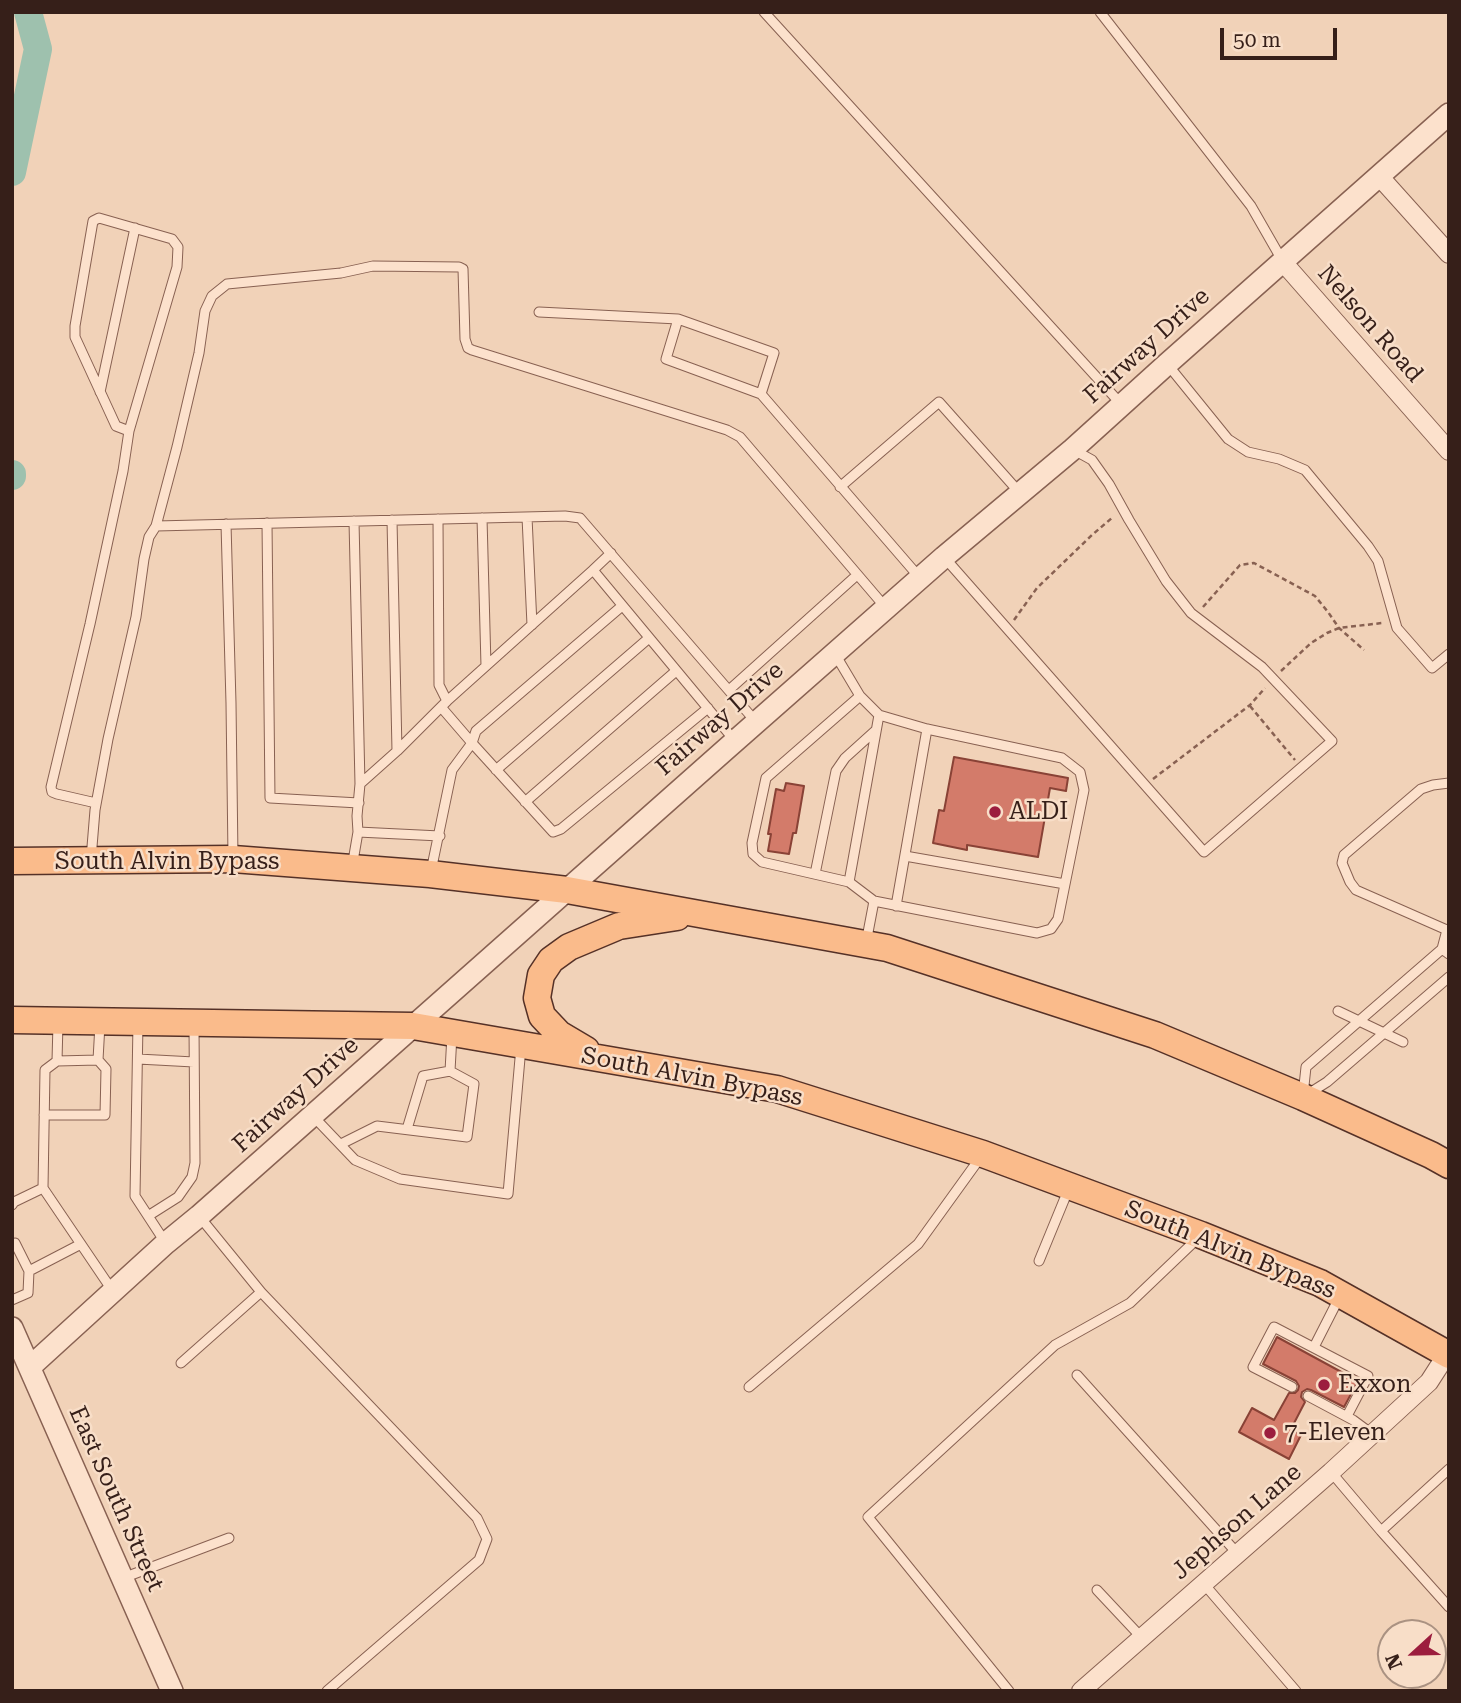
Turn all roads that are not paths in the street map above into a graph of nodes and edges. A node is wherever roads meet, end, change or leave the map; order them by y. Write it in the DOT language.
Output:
graph roads {
  1 [pos="764,12"];
  2 [pos="1100,12"];
  3 [pos="1449,114"];
  4 [pos="1379,176"];
  5 [pos="135,229"];
  6 [pos="1449,254"];
  7 [pos="1282,261"];
  8 [pos="539,312"];
  9 [pos="678,319"];
  10 [pos="1167,364"];
  11 [pos="100,392"];
  12 [pos="761,394"];
  13 [pos="1121,404"];
  14 [pos="129,431"];
  15 [pos="1073,449"];
  16 [pos="1449,451"];
  17 [pos="840,486"];
  18 [pos="1019,492"];
  19 [pos="527,517"];
  20 [pos="482,518"];
  21 [pos="438,519"];
  22 [pos="392,520"];
  23 [pos="354,521"];
  24 [pos="267,523"];
  25 [pos="226,524"];
  26 [pos="156,526"];
  27 [pos="611,553"];
  28 [pos="944,557"];
  29 [pos="593,570"];
  30 [pos="858,575"];
  31 [pos="920,578"];
  32 [pos="622,606"];
  33 [pos="886,608"];
  34 [pos="531,625"];
  35 [pos="649,638"];
  36 [pos="834,653"];
  37 [pos="1449,654"];
  38 [pos="486,666"];
  39 [pos="676,671"];
  40 [pos="729,690"];
  41 [pos="860,696"];
  42 [pos="444,704"];
  43 [pos="708,708"];
  44 [pos="879,715"];
  45 [pos="756,722"];
  46 [pos="876,729"];
  47 [pos="927,729"];
  48 [pos="735,741"];
  49 [pos="472,743"];
  50 [pos="397,751"];
  51 [pos="496,770"];
  52 [pos="1449,783"];
  53 [pos="360,785"];
  54 [pos="525,802"];
  55 [pos="96,803"];
  56 [pos="359,803"];
  57 [pos="358,832"];
  58 [pos="440,836"];
  59 [pos="905,856"];
  60 [pos="91,859"];
  61 [pos="233,859"];
  62 [pos="12,861"];
  63 [pos="352,868"];
  64 [pos="430,874"];
  65 [pos="815,874"];
  66 [pos="849,882"];
  67 [pos="1065,884"];
  68 [pos="567,890"];
  69 [pos="874,901"];
  70 [pos="896,906"];
  71 [pos="700,914"];
  72 [pos="1448,929"];
  73 [pos="866,944"];
  74 [pos="1445,951"];
  75 [pos="1449,977"];
  76 [pos="1338,1010"];
  77 [pos="20,1020"];
  78 [pos="58,1020"];
  79 [pos="1359,1020"];
  80 [pos="100,1021"];
  81 [pos="138,1022"];
  82 [pos="194,1023"];
  83 [pos="413,1026"];
  84 [pos="1384,1032"];
  85 [pos="452,1033"];
  86 [pos="1403,1042"];
  87 [pos="521,1045"];
  88 [pos="138,1059"];
  89 [pos="603,1059"];
  90 [pos="98,1060"];
  91 [pos="57,1061"];
  92 [pos="194,1062"];
  93 [pos="450,1071"];
  94 [pos="1303,1097"];
  95 [pos="44,1115"];
  96 [pos="313,1115"];
  97 [pos="407,1129"];
  98 [pos="341,1144"];
  99 [pos="983,1154"];
  100 [pos="1449,1166"];
  101 [pos="1069,1186"];
  102 [pos="43,1188"];
  103 [pos="12,1205"];
  104 [pos="148,1216"];
  105 [pos="199,1216"];
  106 [pos="1201,1235"];
  107 [pos="13,1241"];
  108 [pos="166,1243"];
  109 [pos="81,1244"];
  110 [pos="1039,1261"];
  111 [pos="29,1271"];
  112 [pos="113,1292"];
  113 [pos="261,1292"];
  114 [pos="1340,1295"];
  115 [pos="12,1300"];
  116 [pos="12,1328"];
  117 [pos="1309,1348"];
  118 [pos="1448,1354"];
  119 [pos="180,1363"];
  120 [pos="30,1367"];
  121 [pos="1077,1375"];
  122 [pos="1290,1384"];
  123 [pos="749,1387"];
  124 [pos="1311,1395"];
  125 [pos="1347,1416"];
  126 [pos="1372,1434"];
  127 [pos="1449,1469"];
  128 [pos="1331,1472"];
  129 [pos="1381,1531"];
  130 [pos="229,1538"];
  131 [pos="1237,1553"];
  132 [pos="122,1578"];
  133 [pos="1205,1584"];
  134 [pos="1097,1590"];
  135 [pos="1449,1607"];
  136 [pos="1142,1638"];
  137 [pos="173,1691"];
  138 [pos="327,1691"];
  139 [pos="1009,1691"];
  140 [pos="1081,1691"];
  141 [pos="1296,1691"];
  1 -- 13 [label="lane"];
  2 -- 7 [label="lane"];
  3 -- 4 [label="street, Fairway Drive"];
  4 -- 6 [label="street"];
  4 -- 7 [label="street, Fairway Drive"];
  5 -- 11 [label="lane"];
  5 -- 11 [label="lane"];
  5 -- 14 [label="lane"];
  7 -- 10 [label="street, Fairway Drive"];
  7 -- 16 [label="street, Nelson Road"];
  8 -- 9 [label="lane"];
  9 -- 12 [label="lane"];
  9 -- 12 [label="lane"];
  10 -- 13 [label="street, Fairway Drive"];
  10 -- 37 [label="lane"];
  11 -- 14 [label="lane"];
  12 -- 17 [label="lane"];
  13 -- 15 [label="street, Fairway Drive"];
  14 -- 55 [label="lane"];
  15 -- 18 [label="street, Fairway Drive"];
  15 -- 28 [label="lane"];
  17 -- 18 [label="lane"];
  17 -- 31 [label="lane"];
  18 -- 28 [label="street, Fairway Drive"];
  19 -- 20 [label="lane"];
  19 -- 27 [label="lane"];
  19 -- 34 [label="lane"];
  20 -- 21 [label="lane"];
  20 -- 38 [label="lane"];
  21 -- 22 [label="lane"];
  21 -- 42 [label="lane"];
  22 -- 23 [label="lane"];
  22 -- 50 [label="lane"];
  23 -- 24 [label="lane"];
  23 -- 53 [label="lane"];
  24 -- 25 [label="lane"];
  24 -- 56 [label="lane"];
  25 -- 26 [label="lane"];
  25 -- 61 [label="lane"];
  26 -- 30 [label="lane"];
  26 -- 55 [label="lane"];
  27 -- 29 [label="lane"];
  27 -- 40 [label="lane"];
  28 -- 31 [label="street, Fairway Drive"];
  29 -- 32 [label="lane"];
  29 -- 34 [label="lane"];
  30 -- 33 [label="lane"];
  30 -- 40 [label="lane"];
  31 -- 33 [label="street, Fairway Drive"];
  32 -- 35 [label="lane"];
  32 -- 49 [label="lane"];
  33 -- 36 [label="street, Fairway Drive"];
  34 -- 38 [label="lane"];
  35 -- 39 [label="lane"];
  35 -- 51 [label="lane"];
  36 -- 41 [label="lane"];
  36 -- 45 [label="street, Fairway Drive"];
  38 -- 42 [label="lane"];
  39 -- 43 [label="lane"];
  39 -- 54 [label="lane"];
  40 -- 45 [label="lane"];
  41 -- 44 [label="lane"];
  41 -- 65 [label="lane"];
  42 -- 49 [label="lane"];
  42 -- 50 [label="lane"];
  43 -- 48 [label="lane"];
  43 -- 54 [label="lane"];
  44 -- 46 [label="lane"];
  44 -- 47 [label="lane"];
  45 -- 48 [label="street, Fairway Drive"];
  46 -- 65 [label="lane"];
  46 -- 66 [label="lane"];
  47 -- 59 [label="lane"];
  47 -- 67 [label="lane"];
  48 -- 68 [label="street, Fairway Drive"];
  49 -- 51 [label="lane"];
  49 -- 58 [label="lane"];
  50 -- 53 [label="lane"];
  51 -- 54 [label="lane"];
  52 -- 72 [label="lane"];
  53 -- 56 [label="lane"];
  55 -- 60 [label="lane"];
  56 -- 57 [label="lane"];
  57 -- 58 [label="lane"];
  57 -- 63 [label="lane"];
  58 -- 64 [label="lane"];
  59 -- 67 [label="lane"];
  59 -- 70 [label="lane"];
  60 -- 61 [label="main road, South Alvin Bypass"];
  60 -- 62 [label="main road, South Alvin Bypass"];
  61 -- 63 [label="main road, South Alvin Bypass"];
  63 -- 64 [label="main road, South Alvin Bypass"];
  64 -- 68 [label="main road, South Alvin Bypass"];
  65 -- 66 [label="lane"];
  66 -- 69 [label="lane"];
  67 -- 70 [label="lane"];
  68 -- 71 [label="main road, South Alvin Bypass"];
  68 -- 83 [label="street, Fairway Drive"];
  69 -- 70 [label="lane"];
  69 -- 73 [label="lane"];
  71 -- 73 [label="main road, South Alvin Bypass"];
  71 -- 89 [label="main road"];
  72 -- 74 [label="lane"];
  73 -- 94 [label="main road, South Alvin Bypass"];
  74 -- 79 [label="lane"];
  75 -- 84 [label="lane"];
  76 -- 79 [label="lane"];
  77 -- 78 [label="main road, South Alvin Bypass"];
  78 -- 80 [label="main road, South Alvin Bypass"];
  78 -- 91 [label="lane"];
  79 -- 84 [label="lane"];
  79 -- 94 [label="lane"];
  80 -- 81 [label="main road, South Alvin Bypass"];
  80 -- 90 [label="lane"];
  81 -- 82 [label="main road, South Alvin Bypass"];
  81 -- 88 [label="lane"];
  82 -- 83 [label="main road, South Alvin Bypass"];
  82 -- 92 [label="lane"];
  83 -- 85 [label="main road, South Alvin Bypass"];
  83 -- 96 [label="street, Fairway Drive"];
  84 -- 86 [label="lane"];
  84 -- 94 [label="lane"];
  85 -- 87 [label="main road, South Alvin Bypass"];
  85 -- 93 [label="lane"];
  87 -- 89 [label="main road, South Alvin Bypass"];
  87 -- 98 [label="lane"];
  88 -- 92 [label="lane"];
  88 -- 104 [label="lane"];
  89 -- 99 [label="main road, South Alvin Bypass"];
  90 -- 91 [label="lane"];
  90 -- 95 [label="lane"];
  91 -- 95 [label="lane"];
  92 -- 104 [label="lane"];
  93 -- 97 [label="lane"];
  93 -- 97 [label="lane"];
  94 -- 100 [label="main road, South Alvin Bypass"];
  95 -- 102 [label="lane"];
  96 -- 98 [label="lane"];
  96 -- 105 [label="street, Fairway Drive"];
  97 -- 98 [label="lane"];
  99 -- 101 [label="main road, South Alvin Bypass"];
  99 -- 123 [label="lane"];
  101 -- 106 [label="main road, South Alvin Bypass"];
  101 -- 110 [label="lane"];
  102 -- 103 [label="lane"];
  102 -- 109 [label="lane"];
  104 -- 108 [label="lane"];
  105 -- 108 [label="street, Fairway Drive"];
  105 -- 113 [label="lane"];
  106 -- 114 [label="main road, South Alvin Bypass"];
  106 -- 139 [label="lane"];
  107 -- 111 [label="lane"];
  108 -- 112 [label="street, Fairway Drive"];
  109 -- 111 [label="lane"];
  109 -- 112 [label="lane"];
  111 -- 115 [label="lane"];
  112 -- 120 [label="street, Fairway Drive"];
  113 -- 119 [label="lane"];
  113 -- 138 [label="lane"];
  114 -- 117 [label="lane"];
  114 -- 118 [label="main road, South Alvin Bypass"];
  116 -- 120 [label="street, East South Street"];
  117 -- 122 [label="lane"];
  117 -- 125 [label="lane"];
  118 -- 126 [label="street, Jephson Lane"];
  120 -- 132 [label="street, East South Street"];
  121 -- 131 [label="lane"];
  124 -- 125 [label="lane"];
  125 -- 126 [label="lane"];
  126 -- 128 [label="street, Jephson Lane"];
  127 -- 129 [label="lane"];
  128 -- 129 [label="lane"];
  128 -- 131 [label="street, Jephson Lane"];
  129 -- 135 [label="lane"];
  130 -- 132 [label="lane"];
  131 -- 133 [label="street, Jephson Lane"];
  132 -- 137 [label="street, East South Street"];
  133 -- 136 [label="street, Jephson Lane"];
  133 -- 141 [label="lane"];
  134 -- 136 [label="lane"];
  136 -- 140 [label="street, Jephson Lane"];
}
